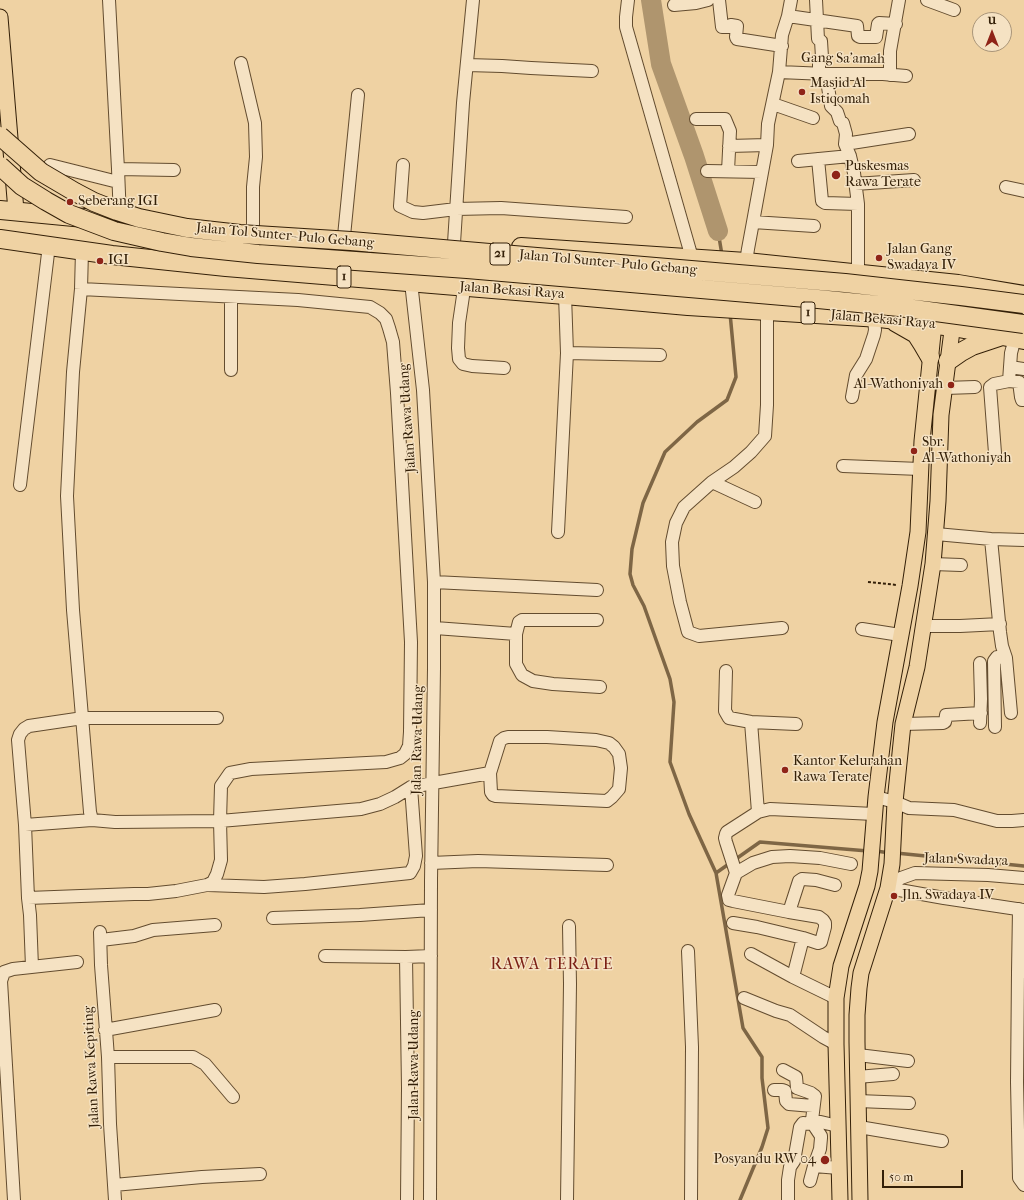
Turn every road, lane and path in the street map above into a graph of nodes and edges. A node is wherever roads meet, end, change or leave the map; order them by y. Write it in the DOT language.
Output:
graph roads {
  1 [pos="109,0"];
  2 [pos="474,0"];
  3 [pos="628,0"];
  4 [pos="708,0"];
  5 [pos="719,0"];
  6 [pos="791,0"];
  7 [pos="816,0"];
  8 [pos="899,0"];
  9 [pos="927,0"];
  10 [pos="674,6"];
  11 [pos="954,10"];
  12 [pos="788,16"];
  13 [pos="817,20"];
  14 [pos="896,24"];
  15 [pos="0,26"];
  16 [pos="782,46"];
  17 [pos="241,63"];
  18 [pos="467,65"];
  19 [pos="592,71"];
  20 [pos="779,72"];
  21 [pos="823,74"];
  22 [pos="890,74"];
  23 [pos="906,76"];
  24 [pos="358,95"];
  25 [pos="773,104"];
  26 [pos="813,118"];
  27 [pos="696,119"];
  28 [pos="909,134"];
  29 [pos="0,136"];
  30 [pos="845,144"];
  31 [pos="767,145"];
  32 [pos="729,146"];
  33 [pos="850,156"];
  34 [pos="818,159"];
  35 [pos="798,161"];
  36 [pos="50,165"];
  37 [pos="403,165"];
  38 [pos="0,166"];
  39 [pos="118,169"];
  40 [pos="174,170"];
  41 [pos="707,170"];
  42 [pos="728,171"];
  43 [pos="762,172"];
  44 [pos="914,180"];
  45 [pos="118,182"];
  46 [pos="855,184"];
  47 [pos="1006,187"];
  48 [pos="1024,191"];
  49 [pos="858,204"];
  50 [pos="456,209"];
  51 [pos="8,211"];
  52 [pos="626,216"];
  53 [pos="120,222"];
  54 [pos="754,222"];
  55 [pos="814,226"];
  56 [pos="253,231"];
  57 [pos="344,236"];
  58 [pos="0,239"];
  59 [pos="454,243"];
  60 [pos="49,245"];
  61 [pos="82,251"];
  62 [pos="697,258"];
  63 [pos="743,262"];
  64 [pos="830,271"];
  65 [pos="858,274"];
  66 [pos="411,282"];
  67 [pos="937,285"];
  68 [pos="461,287"];
  69 [pos="958,288"];
  70 [pos="81,289"];
  71 [pos="565,295"];
  72 [pos="1024,295"];
  73 [pos="231,297"];
  74 [pos="1024,299"];
  75 [pos="1024,304"];
  76 [pos="693,306"];
  77 [pos="767,310"];
  78 [pos="877,318"];
  79 [pos="934,324"];
  80 [pos="953,327"];
  81 [pos="1017,335"];
  82 [pos="567,353"];
  83 [pos="660,356"];
  84 [pos="930,358"];
  85 [pos="948,361"];
  86 [pos="1010,367"];
  87 [pos="504,368"];
  88 [pos="1024,369"];
  89 [pos="231,370"];
  90 [pos="1009,381"];
  91 [pos="976,387"];
  92 [pos="945,388"];
  93 [pos="852,397"];
  94 [pos="1024,400"];
  95 [pos="922,441"];
  96 [pos="940,442"];
  97 [pos="995,453"];
  98 [pos="843,466"];
  99 [pos="920,469"];
  100 [pos="712,482"];
  101 [pos="20,486"];
  102 [pos="755,502"];
  103 [pos="558,532"];
  104 [pos="936,534"];
  105 [pos="991,539"];
  106 [pos="1024,540"];
  107 [pos="933,564"];
  108 [pos="962,565"];
  109 [pos="434,582"];
  110 [pos="868,582"];
  111 [pos="910,586"];
  112 [pos="597,590"];
  113 [pos="597,620"];
  114 [pos="1000,624"];
  115 [pos="924,626"];
  116 [pos="435,628"];
  117 [pos="782,628"];
  118 [pos="862,629"];
  119 [pos="516,634"];
  120 [pos="900,635"];
  121 [pos="1006,658"];
  122 [pos="980,664"];
  123 [pos="726,671"];
  124 [pos="600,687"];
  125 [pos="1011,712"];
  126 [pos="82,718"];
  127 [pos="217,718"];
  128 [pos="751,722"];
  129 [pos="796,724"];
  130 [pos="903,724"];
  131 [pos="995,727"];
  132 [pos="490,773"];
  133 [pos="433,783"];
  134 [pos="411,787"];
  135 [pos="876,797"];
  136 [pos="895,802"];
  137 [pos="758,812"];
  138 [pos="874,819"];
  139 [pos="92,820"];
  140 [pos="1024,820"];
  141 [pos="220,821"];
  142 [pos="25,825"];
  143 [pos="431,863"];
  144 [pos="851,864"];
  145 [pos="607,865"];
  146 [pos="735,870"];
  147 [pos="1024,878"];
  148 [pos="208,885"];
  149 [pos="835,885"];
  150 [pos="867,886"];
  151 [pos="888,888"];
  152 [pos="28,898"];
  153 [pos="431,907"];
  154 [pos="1022,909"];
  155 [pos="789,912"];
  156 [pos="273,918"];
  157 [pos="733,923"];
  158 [pos="215,925"];
  159 [pos="569,926"];
  160 [pos="803,938"];
  161 [pos="688,951"];
  162 [pos="751,954"];
  163 [pos="325,956"];
  164 [pos="431,956"];
  165 [pos="406,957"];
  166 [pos="77,962"];
  167 [pos="32,968"];
  168 [pos="1021,972"];
  169 [pos="793,977"];
  170 [pos="744,998"];
  171 [pos="836,998"];
  172 [pos="215,1010"];
  173 [pos="105,1030"];
  174 [pos="836,1044"];
  175 [pos="858,1055"];
  176 [pos="108,1057"];
  177 [pos="908,1061"];
  178 [pos="783,1070"];
  179 [pos="893,1074"];
  180 [pos="857,1077"];
  181 [pos="408,1088"];
  182 [pos="430,1089"];
  183 [pos="774,1090"];
  184 [pos="234,1096"];
  185 [pos="858,1101"];
  186 [pos="909,1103"];
  187 [pos="813,1106"];
  188 [pos="813,1122"];
  189 [pos="838,1126"];
  190 [pos="859,1127"];
  191 [pos="942,1141"];
  192 [pos="814,1166"];
  193 [pos="839,1168"];
  194 [pos="260,1174"];
  195 [pos="810,1181"];
  196 [pos="114,1185"];
  197 [pos="1024,1185"];
  198 [pos="14,1200"];
  199 [pos="115,1200"];
  200 [pos="407,1200"];
  201 [pos="430,1200"];
  202 [pos="567,1200"];
  203 [pos="691,1200"];
  204 [pos="788,1200"];
  205 [pos="840,1200"];
  206 [pos="860,1200"];
  1 -- 39 [label="street"];
  2 -- 18 [label="street"];
  3 -- 62 [label="street"];
  4 -- 10 [label="street"];
  5 -- 16 [label="street"];
  6 -- 12 [label="street"];
  7 -- 13 [label="street"];
  8 -- 14 [label="street"];
  9 -- 11 [label="street"];
  12 -- 13 [label="street"];
  12 -- 16 [label="street"];
  13 -- 14 [label="street"];
  13 -- 21 [label="street"];
  14 -- 22 [label="street"];
  15 -- 51 [label="main road"];
  16 -- 20 [label="street"];
  17 -- 56 [label="street"];
  18 -- 19 [label="street"];
  18 -- 50 [label="street"];
  20 -- 21 [label="street, Gang Sa'amah"];
  20 -- 25 [label="street"];
  21 -- 22 [label="street, Gang Sa'amah"];
  21 -- 30 [label="street"];
  22 -- 23 [label="street, Gang Sa'amah"];
  24 -- 57 [label="street"];
  25 -- 26 [label="street"];
  25 -- 31 [label="street"];
  27 -- 32 [label="street"];
  28 -- 30 [label="street"];
  29 -- 75 [label="highway, Jalan Tol Sunter–Pulo Gebang / 21, bridge"];
  30 -- 33 [label="street"];
  31 -- 32 [label="street"];
  31 -- 43 [label="street"];
  32 -- 42 [label="street"];
  33 -- 34 [label="street"];
  33 -- 46 [label="street"];
  34 -- 35 [label="street"];
  34 -- 49 [label="street"];
  36 -- 45 [label="street"];
  37 -- 50 [label="street"];
  38 -- 81 [label="highway, Jalan Tol Sunter–Pulo Gebang / 21, bridge"];
  39 -- 40 [label="street"];
  39 -- 45 [label="street"];
  41 -- 42 [label="street"];
  42 -- 43 [label="street"];
  43 -- 54 [label="street"];
  44 -- 46 [label="street"];
  45 -- 53 [label="street"];
  46 -- 49 [label="street"];
  47 -- 48 [label="street"];
  49 -- 65 [label="street"];
  50 -- 52 [label="street"];
  50 -- 59 [label="street"];
  51 -- 53 [label="highway"];
  53 -- 56 [label="highway"];
  54 -- 55 [label="street"];
  54 -- 63 [label="street"];
  56 -- 57 [label="highway"];
  57 -- 59 [label="highway"];
  58 -- 60 [label="highway, Jalan Bekasi Raya / 1"];
  59 -- 62 [label="highway"];
  60 -- 61 [label="highway, Jalan Bekasi Raya / 1"];
  60 -- 101 [label="street"];
  61 -- 66 [label="highway, Jalan Bekasi Raya / 1"];
  61 -- 70 [label="street"];
  62 -- 63 [label="highway"];
  62 -- 76 [label="street"];
  63 -- 64 [label="highway"];
  64 -- 65 [label="highway"];
  64 -- 67 [label="highway"];
  65 -- 67 [label="highway"];
  66 -- 68 [label="highway, Jalan Bekasi Raya / 1"];
  66 -- 109 [label="street, Jalan Rawa Udang"];
  67 -- 69 [label="highway"];
  67 -- 79 [label="main road"];
  68 -- 71 [label="highway, Jalan Bekasi Raya / 1"];
  68 -- 87 [label="street"];
  69 -- 72 [label="highway"];
  69 -- 74 [label="highway"];
  69 -- 80 [label="main road"];
  70 -- 73 [label="street"];
  70 -- 126 [label="street"];
  71 -- 76 [label="highway, Jalan Bekasi Raya / 1"];
  71 -- 82 [label="street"];
  73 -- 89 [label="street"];
  73 -- 141 [label="street"];
  76 -- 77 [label="highway, Jalan Bekasi Raya / 1"];
  77 -- 78 [label="highway, Jalan Bekasi Raya / 1"];
  77 -- 100 [label="street"];
  78 -- 79 [label="highway, Jalan Bekasi Raya / 1"];
  78 -- 84 [label="highway"];
  78 -- 93 [label="street"];
  79 -- 80 [label="highway, Jalan Bekasi Raya / 1"];
  79 -- 84 [label="main road"];
  80 -- 81 [label="highway, Jalan Bekasi Raya / 1"];
  80 -- 85 [label="main road"];
  81 -- 85 [label="highway"];
  81 -- 86 [label="street"];
  82 -- 83 [label="street"];
  82 -- 103 [label="street"];
  84 -- 95 [label="main road"];
  85 -- 92 [label="main road"];
  86 -- 88 [label="street"];
  86 -- 90 [label="street"];
  90 -- 94 [label="street"];
  90 -- 97 [label="street"];
  91 -- 92 [label="street"];
  92 -- 96 [label="main road"];
  95 -- 96 [label="main road"];
  95 -- 99 [label="main road"];
  96 -- 104 [label="main road"];
  98 -- 99 [label="street"];
  99 -- 111 [label="main road"];
  100 -- 102 [label="street"];
  100 -- 117 [label="street"];
  104 -- 105 [label="street"];
  104 -- 107 [label="main road"];
  105 -- 106 [label="street"];
  105 -- 114 [label="street"];
  107 -- 108 [label="street"];
  107 -- 115 [label="main road"];
  109 -- 112 [label="street"];
  109 -- 116 [label="street, Jalan Rawa Udang"];
  110 -- 111 [label="path"];
  111 -- 120 [label="main road"];
  113 -- 119 [label="street"];
  114 -- 115 [label="street"];
  114 -- 121 [label="street"];
  115 -- 130 [label="main road"];
  116 -- 119 [label="street"];
  116 -- 133 [label="street, Jalan Rawa Udang"];
  118 -- 120 [label="street"];
  119 -- 124 [label="street"];
  120 -- 135 [label="main road"];
  121 -- 125 [label="street"];
  121 -- 131 [label="street"];
  122 -- 130 [label="street"];
  123 -- 128 [label="street"];
  126 -- 127 [label="street"];
  126 -- 139 [label="street"];
  126 -- 142 [label="street"];
  128 -- 129 [label="street"];
  128 -- 137 [label="street"];
  130 -- 136 [label="main road"];
  132 -- 132 [label="street"];
  132 -- 133 [label="street"];
  133 -- 134 [label="street"];
  133 -- 143 [label="street, Jalan Rawa Udang"];
  134 -- 141 [label="street"];
  134 -- 148 [label="street"];
  135 -- 136 [label="street"];
  135 -- 138 [label="main road"];
  136 -- 140 [label="street"];
  136 -- 151 [label="main road"];
  137 -- 138 [label="street"];
  137 -- 146 [label="street"];
  138 -- 150 [label="main road"];
  139 -- 141 [label="street"];
  139 -- 142 [label="street"];
  141 -- 148 [label="street"];
  142 -- 152 [label="street"];
  143 -- 145 [label="street"];
  143 -- 153 [label="street, Jalan Rawa Udang"];
  144 -- 146 [label="street"];
  146 -- 155 [label="street"];
  147 -- 151 [label="street, Jalan Swadaya"];
  148 -- 152 [label="street"];
  149 -- 155 [label="street"];
  150 -- 151 [label="main road"];
  150 -- 171 [label="main road"];
  151 -- 154 [label="street"];
  151 -- 175 [label="main road"];
  152 -- 167 [label="street"];
  153 -- 156 [label="street"];
  153 -- 164 [label="street, Jalan Rawa Udang"];
  154 -- 168 [label="street"];
  155 -- 160 [label="street"];
  157 -- 160 [label="street"];
  158 -- 173 [label="street, Jalan Rawa Kepiting"];
  159 -- 202 [label="street"];
  160 -- 169 [label="street"];
  161 -- 203 [label="street"];
  162 -- 169 [label="street"];
  163 -- 165 [label="street"];
  164 -- 165 [label="street"];
  164 -- 182 [label="street, Jalan Rawa Udang"];
  165 -- 181 [label="street"];
  166 -- 167 [label="street"];
  167 -- 198 [label="street"];
  168 -- 197 [label="street"];
  169 -- 171 [label="street"];
  170 -- 174 [label="street"];
  171 -- 174 [label="main road"];
  172 -- 173 [label="street"];
  173 -- 176 [label="street, Jalan Rawa Kepiting"];
  174 -- 189 [label="main road"];
  175 -- 177 [label="street"];
  175 -- 180 [label="main road"];
  176 -- 184 [label="street"];
  176 -- 196 [label="street, Jalan Rawa Kepiting"];
  178 -- 187 [label="street"];
  179 -- 180 [label="street"];
  180 -- 185 [label="main road"];
  181 -- 182 [label="street"];
  181 -- 200 [label="street"];
  182 -- 201 [label="street, Jalan Rawa Udang"];
  183 -- 187 [label="street"];
  185 -- 186 [label="street"];
  185 -- 190 [label="main road"];
  187 -- 188 [label="street"];
  188 -- 189 [label="street"];
  188 -- 192 [label="street"];
  188 -- 204 [label="street"];
  189 -- 193 [label="main road"];
  190 -- 191 [label="street"];
  190 -- 206 [label="main road"];
  192 -- 193 [label="street"];
  192 -- 195 [label="street"];
  193 -- 205 [label="main road"];
  194 -- 196 [label="street"];
  196 -- 199 [label="street, Jalan Rawa Kepiting"];
}
